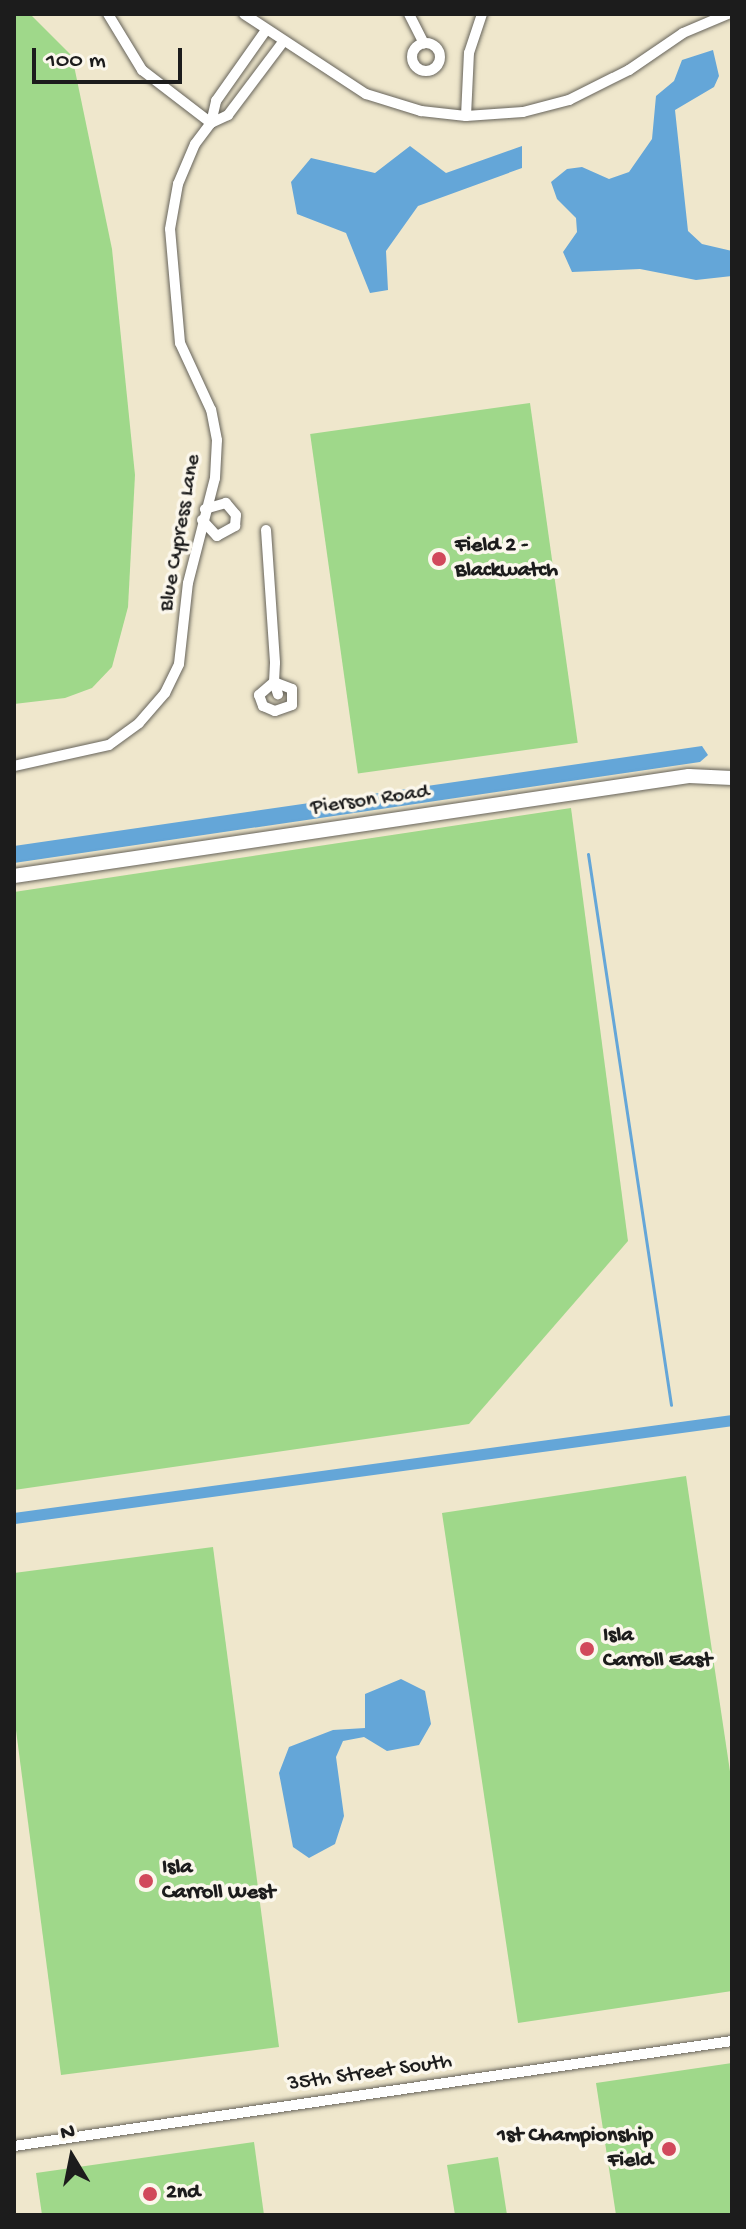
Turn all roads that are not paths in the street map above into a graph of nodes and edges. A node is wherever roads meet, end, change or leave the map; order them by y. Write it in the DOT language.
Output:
graph roads {
  1 [pos="108,14"];
  2 [pos="244,14"];
  3 [pos="409,14"];
  4 [pos="482,14"];
  5 [pos="728,14"];
  6 [pos="266,30"];
  7 [pos="283,42"];
  8 [pos="424,43"];
  9 [pos="466,116"];
  10 [pos="211,123"];
  11 [pos="266,530"];
  12 [pos="278,694"];
  13 [pos="14,766"];
  14 [pos="732,778"];
  15 [pos="14,876"];
  16 [pos="732,2041"];
  17 [pos="14,2146"];
  1 -- 10 [label="street"];
  2 -- 6 [label="street"];
  3 -- 8 [label="street"];
  4 -- 9 [label="street"];
  5 -- 9 [label="street"];
  6 -- 7 [label="street"];
  6 -- 10 [label="street, Blue Cypress Lane"];
  7 -- 9 [label="street"];
  7 -- 10 [label="street, Blue Cypress Lane"];
  10 -- 13 [label="street, Blue Cypress Lane"];
  11 -- 12 [label="street"];
  14 -- 15 [label="street, Pierson Road"];
  16 -- 17 [label="street, 35th Street South"];
}
